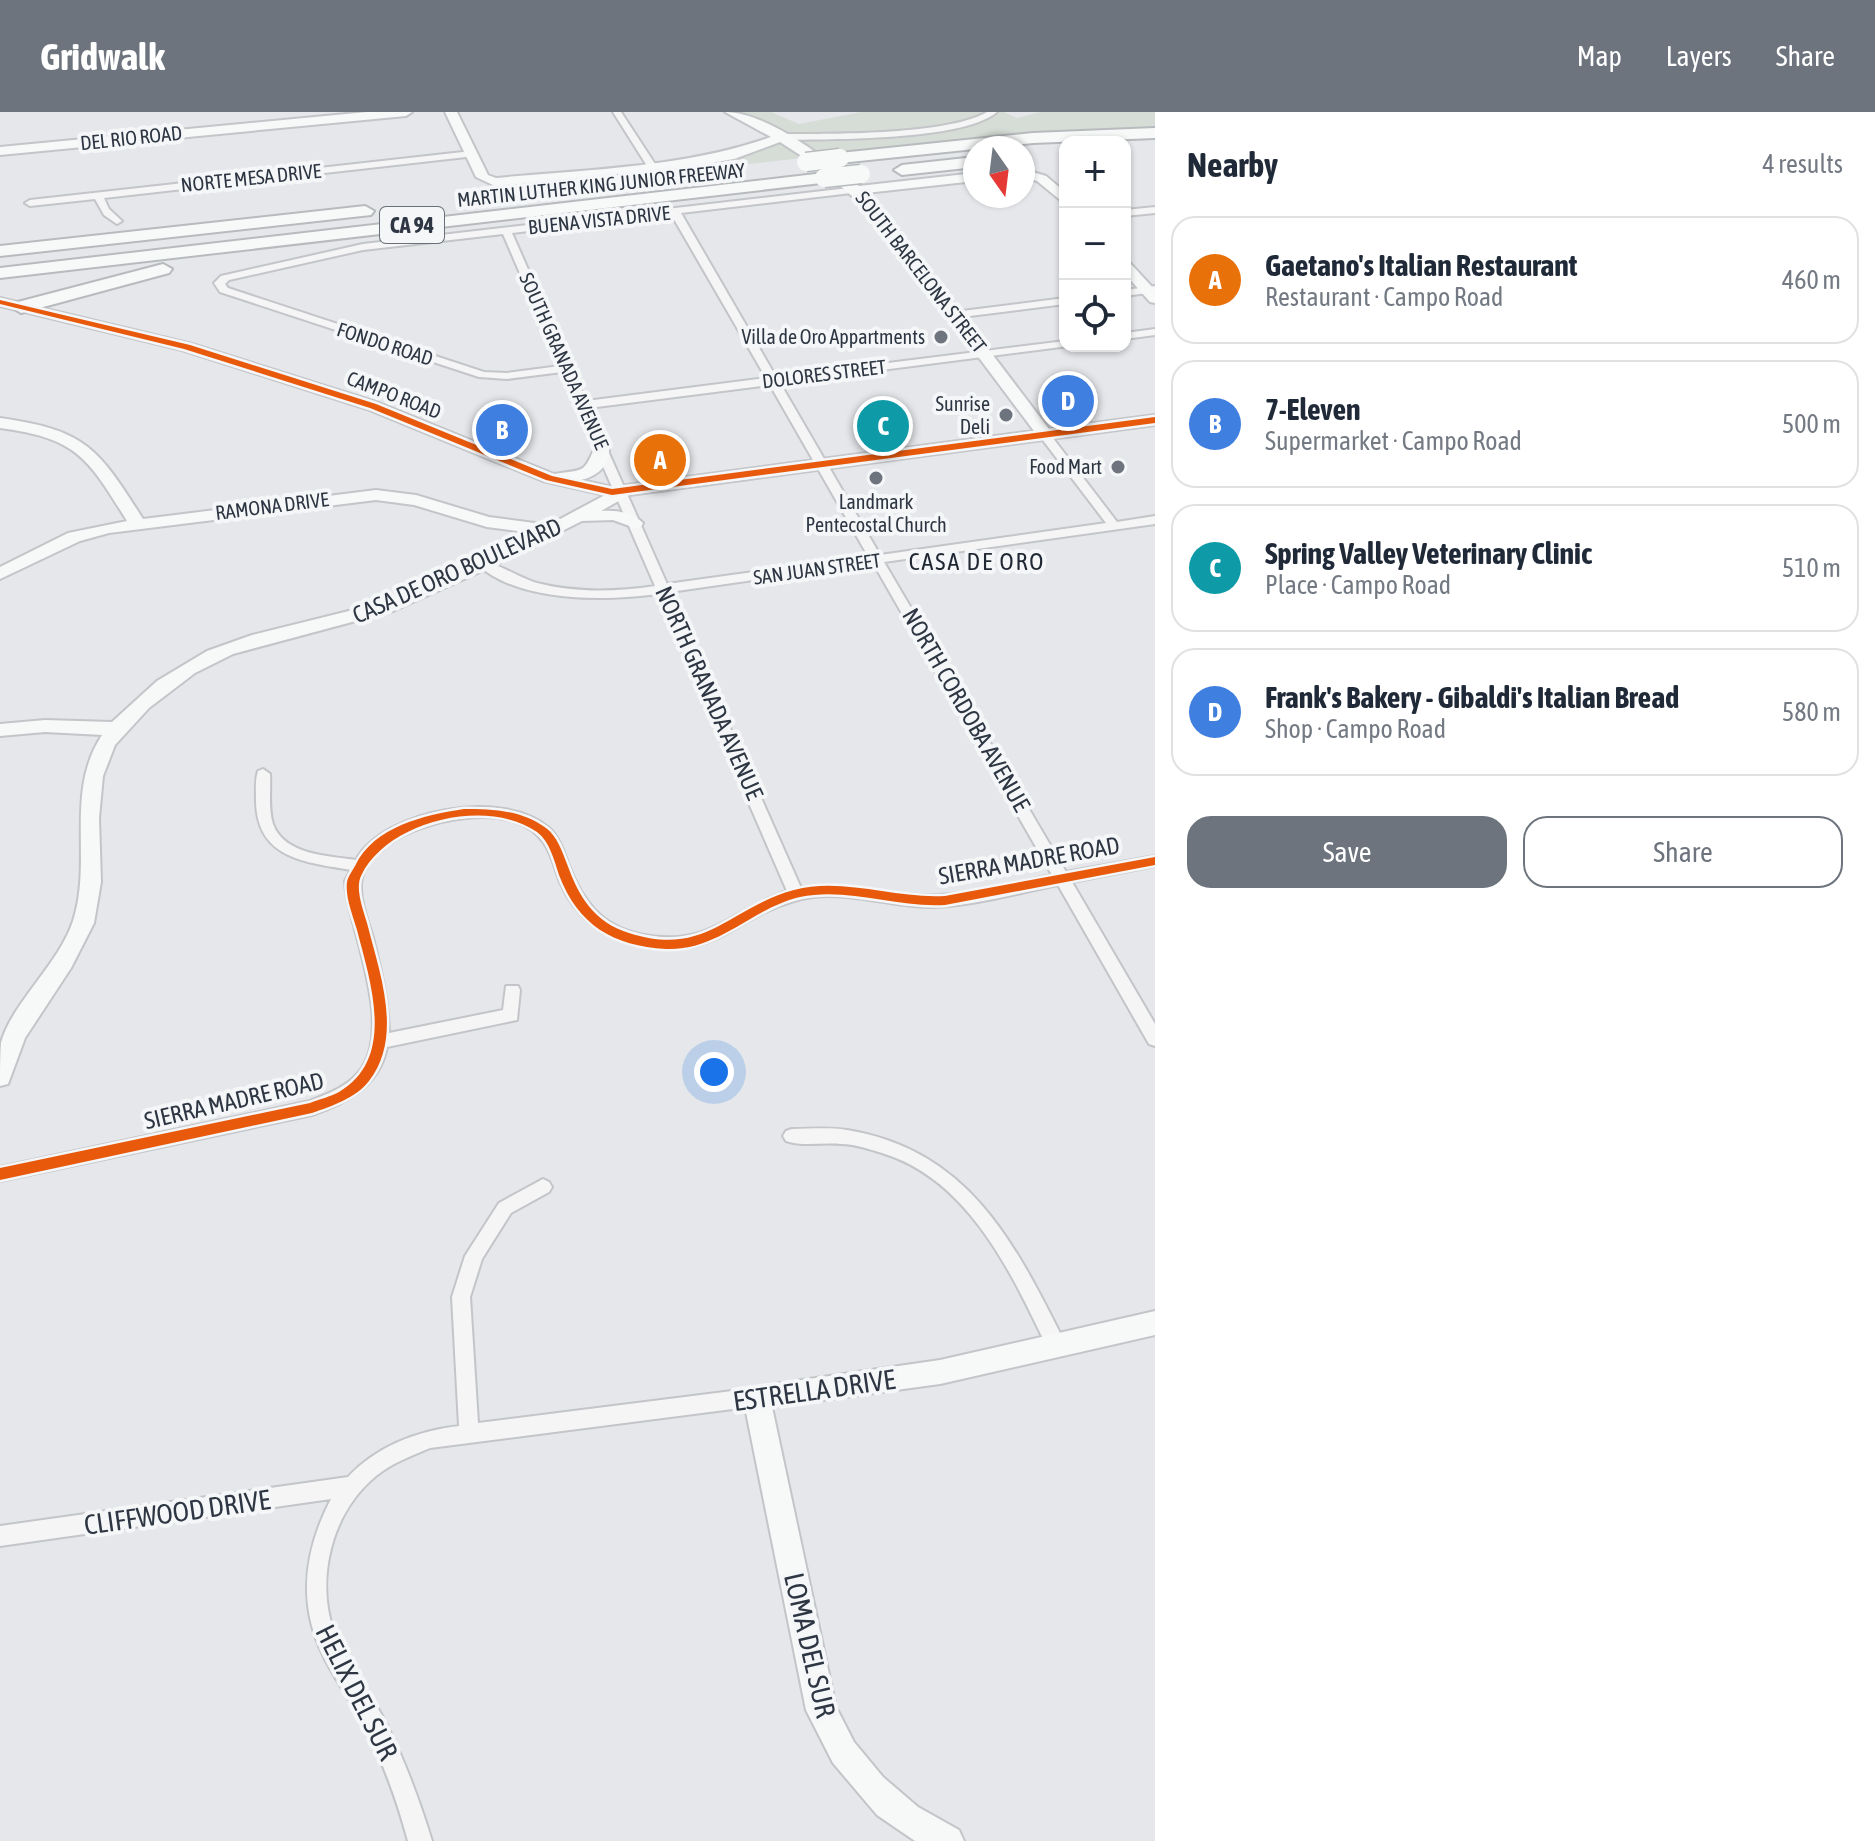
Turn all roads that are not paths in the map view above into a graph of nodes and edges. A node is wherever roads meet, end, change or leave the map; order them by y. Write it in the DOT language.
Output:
graph roads {
  1 [pos="406,112"];
  2 [pos="451,112"];
  3 [pos="617,112"];
  4 [pos="731,112"];
  5 [pos="993,112"];
  6 [pos="1155,133"];
  7 [pos="783,137"];
  8 [pos="1155,148"];
  9 [pos="1131,150"];
  10 [pos="0,151"];
  11 [pos="472,154"];
  12 [pos="1059,155"];
  13 [pos="1035,162"];
  14 [pos="798,163"];
  15 [pos="963,164"];
  16 [pos="1035,166"];
  17 [pos="652,167"];
  18 [pos="742,169"];
  19 [pos="963,178"];
  20 [pos="859,182"];
  21 [pos="489,189"];
  22 [pos="1059,193"];
  23 [pos="99,195"];
  24 [pos="30,203"];
  25 [pos="377,210"];
  26 [pos="1155,210"];
  27 [pos="675,212"];
  28 [pos="1131,212"];
  29 [pos="117,221"];
  30 [pos="445,221"];
  31 [pos="245,225"];
  32 [pos="506,230"];
  33 [pos="0,238"];
  34 [pos="0,251"];
  35 [pos="1131,272"];
  36 [pos="0,273"];
  37 [pos="225,278"];
  38 [pos="1131,293"];
  39 [pos="1152,293"];
  40 [pos="0,302"];
  41 [pos="1059,302"];
  42 [pos="21,307"];
  43 [pos="0,313"];
  44 [pos="954,315"];
  45 [pos="1155,332"];
  46 [pos="1131,335"];
  47 [pos="1059,345"];
  48 [pos="985,354"];
  49 [pos="567,368"];
  50 [pos="774,381"];
  51 [pos="583,405"];
  52 [pos="1155,420"];
  53 [pos="0,423"];
  54 [pos="1045,435"];
  55 [pos="602,448"];
  56 [pos="823,465"];
  57 [pos="556,480"];
  58 [pos="622,493"];
  59 [pos="573,519"];
  60 [pos="1155,520"];
  61 [pos="635,523"];
  62 [pos="138,524"];
  63 [pos="1114,526"];
  64 [pos="551,530"];
  65 [pos="879,560"];
  66 [pos="483,564"];
  67 [pos="0,574"];
  68 [pos="664,590"];
  69 [pos="116,729"];
  70 [pos="0,730"];
  71 [pos="263,774"];
  72 [pos="1155,861"];
  73 [pos="358,866"];
  74 [pos="1064,878"];
  75 [pos="796,894"];
  76 [pos="512,990"];
  77 [pos="1155,1039"];
  78 [pos="382,1041"];
  79 [pos="0,1077"];
  80 [pos="792,1136"];
  81 [pos="0,1174"];
  82 [pos="543,1187"];
  83 [pos="1155,1323"];
  84 [pos="1057,1347"];
  85 [pos="756,1397"];
  86 [pos="469,1435"];
  87 [pos="354,1486"];
  88 [pos="0,1536"];
  89 [pos="420,1841"];
  90 [pos="948,1841"];
  1 -- 10 [label="street, DEL RIO ROAD"];
  2 -- 11 [label="street"];
  3 -- 17 [label="street"];
  4 -- 7 [label="street, SOUTH BARCELONA STREET"];
  5 -- 7 [label="street"];
  6 -- 14 [label="highway, bridge"];
  7 -- 17 [label="street"];
  7 -- 20 [label="street, SOUTH BARCELONA STREET"];
  8 -- 9 [label="highway"];
  11 -- 21 [label="street"];
  11 -- 23 [label="street, NORTE MESA DRIVE"];
  12 -- 13 [label="highway"];
  15 -- 20 [label="highway, MARTIN LUTHER KING JUNIOR FREEWAY / CA 94"];
  16 -- 22 [label="street"];
  17 -- 21 [label="street"];
  18 -- 21 [label="highway, MARTIN LUTHER KING JUNIOR FREEWAY"];
  19 -- 20 [label="street, BUENA VISTA DRIVE"];
  20 -- 27 [label="street, BUENA VISTA DRIVE"];
  20 -- 30 [label="highway, MARTIN LUTHER KING JUNIOR FREEWAY / CA 94, bridge"];
  20 -- 44 [label="street, SOUTH BARCELONA STREET"];
  23 -- 24 [label="street, NORTE MESA DRIVE"];
  23 -- 29 [label="street"];
  25 -- 31 [label="highway, CA 94"];
  26 -- 28 [label="street"];
  27 -- 32 [label="street, BUENA VISTA DRIVE"];
  27 -- 50 [label="street, NORTH CORDOBA AVENUE"];
  30 -- 36 [label="highway, MARTIN LUTHER KING JUNIOR FREEWAY / CA 94"];
  30 -- 42 [label="highway"];
  31 -- 33 [label="highway"];
  31 -- 34 [label="highway, CA 94"];
  32 -- 37 [label="street, BUENA VISTA DRIVE"];
  32 -- 49 [label="street, SOUTH GRANADA AVENUE"];
  35 -- 39 [label="street"];
  37 -- 49 [label="street, FONDO ROAD"];
  38 -- 39 [label="street"];
  40 -- 42 [label="street, CAMPO ROAD"];
  41 -- 44 [label="street"];
  42 -- 43 [label="street"];
  42 -- 57 [label="street, CAMPO ROAD"];
  44 -- 48 [label="street, SOUTH BARCELONA STREET"];
  45 -- 46 [label="street"];
  47 -- 48 [label="street, DOLORES STREET"];
  48 -- 50 [label="street, DOLORES STREET"];
  48 -- 54 [label="street, SOUTH BARCELONA STREET"];
  49 -- 51 [label="street, SOUTH GRANADA AVENUE"];
  50 -- 51 [label="street, DOLORES STREET"];
  50 -- 56 [label="street, NORTH CORDOBA AVENUE"];
  51 -- 55 [label="street, SOUTH GRANADA AVENUE"];
  52 -- 54 [label="street, CAMPO ROAD"];
  53 -- 62 [label="street"];
  54 -- 56 [label="street, CAMPO ROAD"];
  54 -- 63 [label="street"];
  55 -- 57 [label="street"];
  55 -- 58 [label="street, SOUTH GRANADA AVENUE"];
  56 -- 58 [label="street, CAMPO ROAD"];
  56 -- 65 [label="street, NORTH CORDOBA AVENUE"];
  57 -- 58 [label="street, CAMPO ROAD"];
  57 -- 59 [label="street"];
  58 -- 59 [label="street, CASA DE ORO BOULEVARD"];
  58 -- 61 [label="street, NORTH GRANADA AVENUE"];
  59 -- 61 [label="street"];
  59 -- 64 [label="street, CASA DE ORO BOULEVARD"];
  60 -- 63 [label="street, SAN JUAN STREET"];
  61 -- 68 [label="street, NORTH GRANADA AVENUE"];
  62 -- 64 [label="street, RAMONA DRIVE"];
  62 -- 67 [label="street, RAMONA DRIVE"];
  63 -- 65 [label="street, SAN JUAN STREET"];
  64 -- 66 [label="street, CASA DE ORO BOULEVARD"];
  65 -- 68 [label="street, SAN JUAN STREET"];
  65 -- 74 [label="street, NORTH CORDOBA AVENUE"];
  66 -- 68 [label="street, SAN JUAN STREET"];
  66 -- 69 [label="street, CASA DE ORO BOULEVARD"];
  68 -- 75 [label="street, NORTH GRANADA AVENUE"];
  69 -- 70 [label="street"];
  69 -- 79 [label="street, CASA DE ORO BOULEVARD"];
  71 -- 73 [label="street"];
  72 -- 74 [label="street, SIERRA MADRE ROAD"];
  73 -- 75 [label="street, SIERRA MADRE ROAD"];
  73 -- 78 [label="street, SIERRA MADRE ROAD"];
  74 -- 75 [label="street, SIERRA MADRE ROAD"];
  74 -- 77 [label="street, NORTH CORDOBA AVENUE"];
  76 -- 78 [label="street"];
  78 -- 81 [label="street, SIERRA MADRE ROAD"];
  80 -- 84 [label="street"];
  82 -- 86 [label="street"];
  83 -- 84 [label="street, ESTRELLA DRIVE"];
  84 -- 85 [label="street, ESTRELLA DRIVE"];
  85 -- 86 [label="street, ESTRELLA DRIVE"];
  85 -- 90 [label="street, LOMA DEL SUR"];
  86 -- 87 [label="street, HELIX DEL SUR"];
  87 -- 88 [label="street, CLIFFWOOD DRIVE"];
  87 -- 89 [label="street, HELIX DEL SUR"];
}
